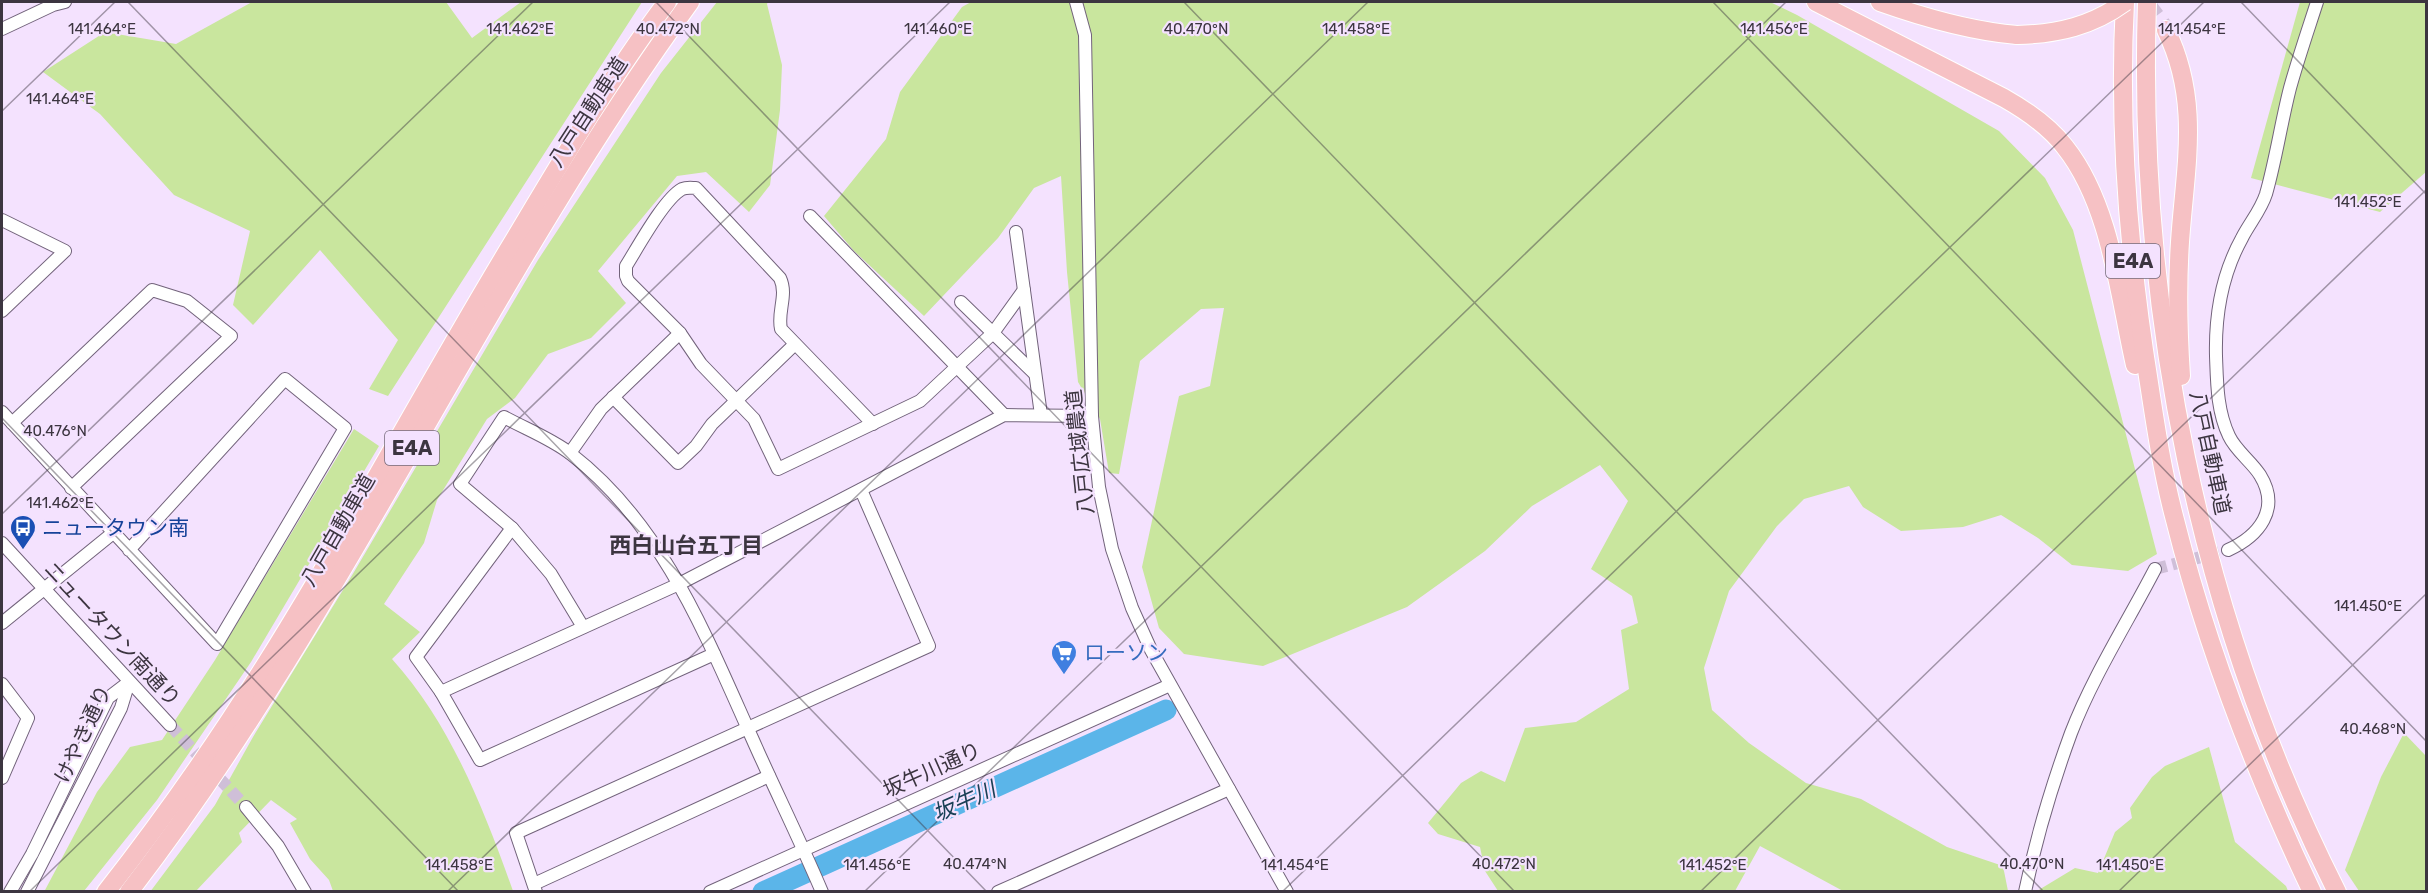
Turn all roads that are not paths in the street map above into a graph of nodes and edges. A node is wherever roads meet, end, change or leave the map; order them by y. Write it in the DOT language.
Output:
graph roads {
  1 [pos="65,2"];
  2 [pos="667,2"];
  3 [pos="690,2"];
  4 [pos="1076,2"];
  5 [pos="1816,2"];
  6 [pos="1880,2"];
  7 [pos="2125,2"];
  8 [pos="2147,2"];
  9 [pos="2317,2"];
  10 [pos="2,29"];
  11 [pos="2166,30"];
  12 [pos="810,216"];
  13 [pos="2,220"];
  14 [pos="1016,232"];
  15 [pos="1024,290"];
  16 [pos="961,302"];
  17 [pos="2,311"];
  18 [pos="680,333"];
  19 [pos="993,333"];
  20 [pos="795,344"];
  21 [pos="958,367"];
  22 [pos="1035,374"];
  23 [pos="613,397"];
  24 [pos="737,401"];
  25 [pos="2,411"];
  26 [pos="1004,415"];
  27 [pos="1041,415"];
  28 [pos="1092,416"];
  29 [pos="12,423"];
  30 [pos="873,424"];
  31 [pos="570,453"];
  32 [pos="71,488"];
  33 [pos="861,490"];
  34 [pos="2197,505"];
  35 [pos="2174,518"];
  36 [pos="512,528"];
  37 [pos="113,533"];
  38 [pos="2,543"];
  39 [pos="129,550"];
  40 [pos="2228,550"];
  41 [pos="2155,569"];
  42 [pos="679,584"];
  43 [pos="44,589"];
  44 [pos="2,623"];
  45 [pos="583,627"];
  46 [pos="714,654"];
  47 [pos="129,682"];
  48 [pos="2,684"];
  49 [pos="1170,685"];
  50 [pos="441,692"];
  51 [pos="170,725"];
  52 [pos="747,728"];
  53 [pos="769,777"];
  54 [pos="2,778"];
  55 [pos="1229,789"];
  56 [pos="246,807"];
  57 [pos="805,854"];
  58 [pos="820,887"];
  59 [pos="535,888"];
  60 [pos="728,888"];
  61 [pos="10,891"];
  62 [pos="27,891"];
  63 [pos="106,891"];
  64 [pos="129,891"];
  65 [pos="305,891"];
  66 [pos="710,891"];
  67 [pos="998,891"];
  68 [pos="1287,891"];
  69 [pos="2025,891"];
  70 [pos="2312,891"];
  71 [pos="2337,891"];
  1 -- 10 [label="street"];
  2 -- 63 [label="highway, 八戸自動車道 / E4A"];
  3 -- 64 [label="highway, 八戸自動車道 / E4A"];
  4 -- 28 [label="street, 八戸広域農道"];
  5 -- 35 [label="highway"];
  6 -- 7 [label="highway, bridge"];
  7 -- 35 [label="highway, E4A"];
  8 -- 34 [label="highway, 八戸自動車道 / E4A"];
  9 -- 40 [label="street"];
  11 -- 34 [label="highway"];
  12 -- 21 [label="street"];
  13 -- 17 [label="street"];
  14 -- 15 [label="street"];
  15 -- 19 [label="street"];
  15 -- 22 [label="street"];
  16 -- 19 [label="street"];
  18 -- 20 [label="street"];
  18 -- 23 [label="street"];
  18 -- 24 [label="street"];
  19 -- 21 [label="street"];
  19 -- 22 [label="street"];
  20 -- 24 [label="street"];
  20 -- 30 [label="street"];
  21 -- 26 [label="street"];
  21 -- 30 [label="street"];
  22 -- 27 [label="street"];
  23 -- 24 [label="street"];
  23 -- 31 [label="street"];
  24 -- 30 [label="street"];
  25 -- 29 [label="street"];
  26 -- 27 [label="street"];
  26 -- 33 [label="street"];
  27 -- 28 [label="street"];
  28 -- 49 [label="street, 八戸広域農道"];
  29 -- 32 [label="street"];
  29 -- 32 [label="street"];
  31 -- 36 [label="street"];
  31 -- 42 [label="street"];
  32 -- 37 [label="street"];
  33 -- 42 [label="street"];
  33 -- 52 [label="street"];
  34 -- 71 [label="highway, 八戸自動車道 / E4A"];
  35 -- 70 [label="highway, E4A"];
  36 -- 45 [label="street"];
  36 -- 50 [label="street"];
  37 -- 39 [label="street"];
  37 -- 43 [label="street"];
  38 -- 43 [label="street, ニュータウン南通り"];
  39 -- 39 [label="street"];
  41 -- 69 [label="street"];
  42 -- 45 [label="street"];
  42 -- 46 [label="street"];
  43 -- 44 [label="street"];
  43 -- 47 [label="street, ニュータウン南通り"];
  45 -- 50 [label="street"];
  46 -- 50 [label="street"];
  46 -- 52 [label="street"];
  47 -- 51 [label="street, ニュータウン南通り"];
  47 -- 61 [label="street, けやき通り"];
  47 -- 62 [label="street, けやき通り"];
  48 -- 54 [label="street"];
  49 -- 55 [label="street, 八戸広域農道"];
  49 -- 57 [label="street, 坂牛川通り"];
  52 -- 53 [label="street"];
  52 -- 59 [label="street"];
  53 -- 57 [label="street"];
  53 -- 59 [label="street"];
  55 -- 67 [label="street"];
  55 -- 68 [label="street, 八戸広域農道"];
  56 -- 65 [label="street"];
  57 -- 58 [label="street"];
  57 -- 60 [label="street, 坂牛川通り"];
  60 -- 66 [label="street, 坂牛川通り"];
}
